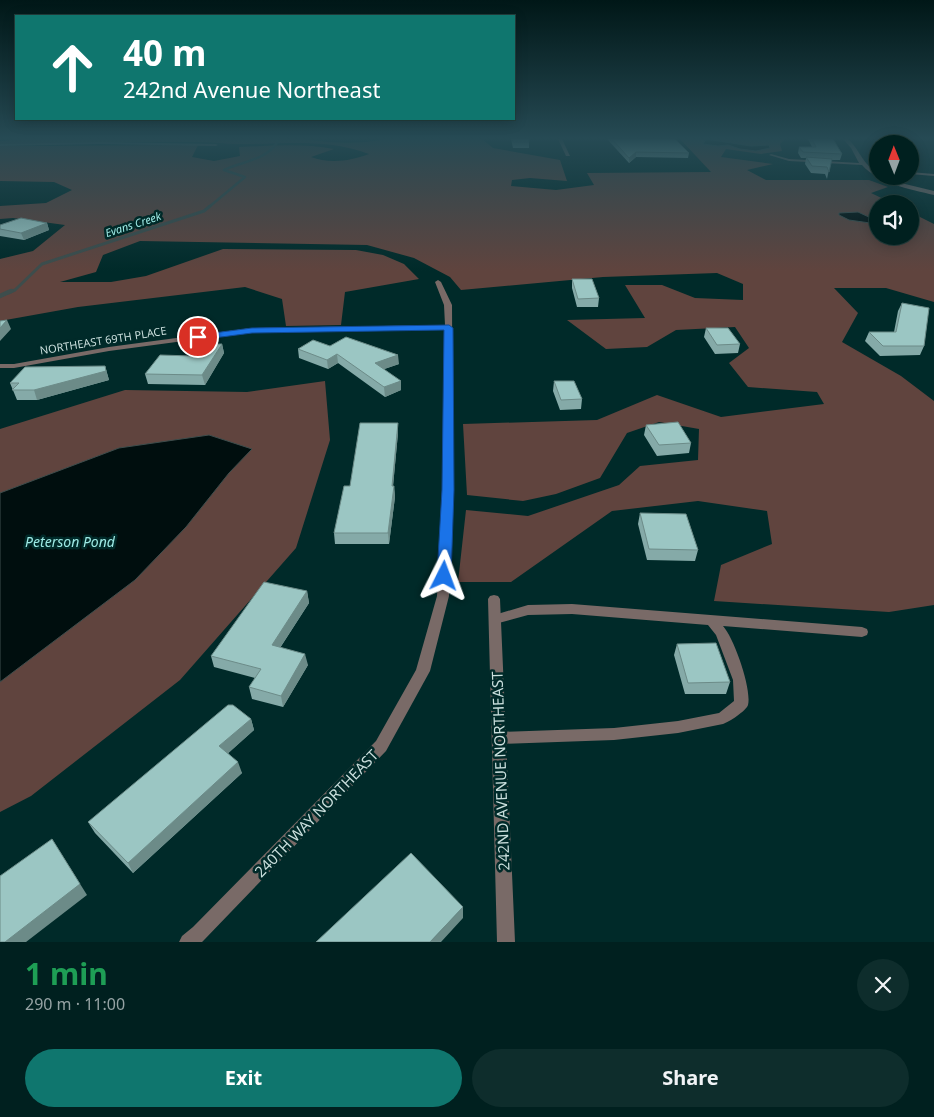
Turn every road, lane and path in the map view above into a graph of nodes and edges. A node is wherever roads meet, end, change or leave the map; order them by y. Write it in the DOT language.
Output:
graph roads {
  1 [pos="903,185"];
  2 [pos="934,192"];
  3 [pos="438,282"];
  4 [pos="449,328"];
  5 [pos="0,366"];
  6 [pos="494,599"];
  7 [pos="495,619"];
  8 [pos="712,621"];
  9 [pos="862,632"];
  10 [pos="499,738"];
  11 [pos="188,942"];
  12 [pos="506,942"];
  1 -- 2 [label="street"];
  3 -- 4 [label="street"];
  4 -- 5 [label="street, NORTHEAST 69TH PLACE"];
  4 -- 11 [label="street, 240TH WAY NORTHEAST"];
  6 -- 7 [label="street, 242ND AVENUE NORTHEAST"];
  7 -- 8 [label="street"];
  7 -- 10 [label="street, 242ND AVENUE NORTHEAST"];
  8 -- 9 [label="street"];
  8 -- 10 [label="street"];
  10 -- 12 [label="street, 242ND AVENUE NORTHEAST"];
}
